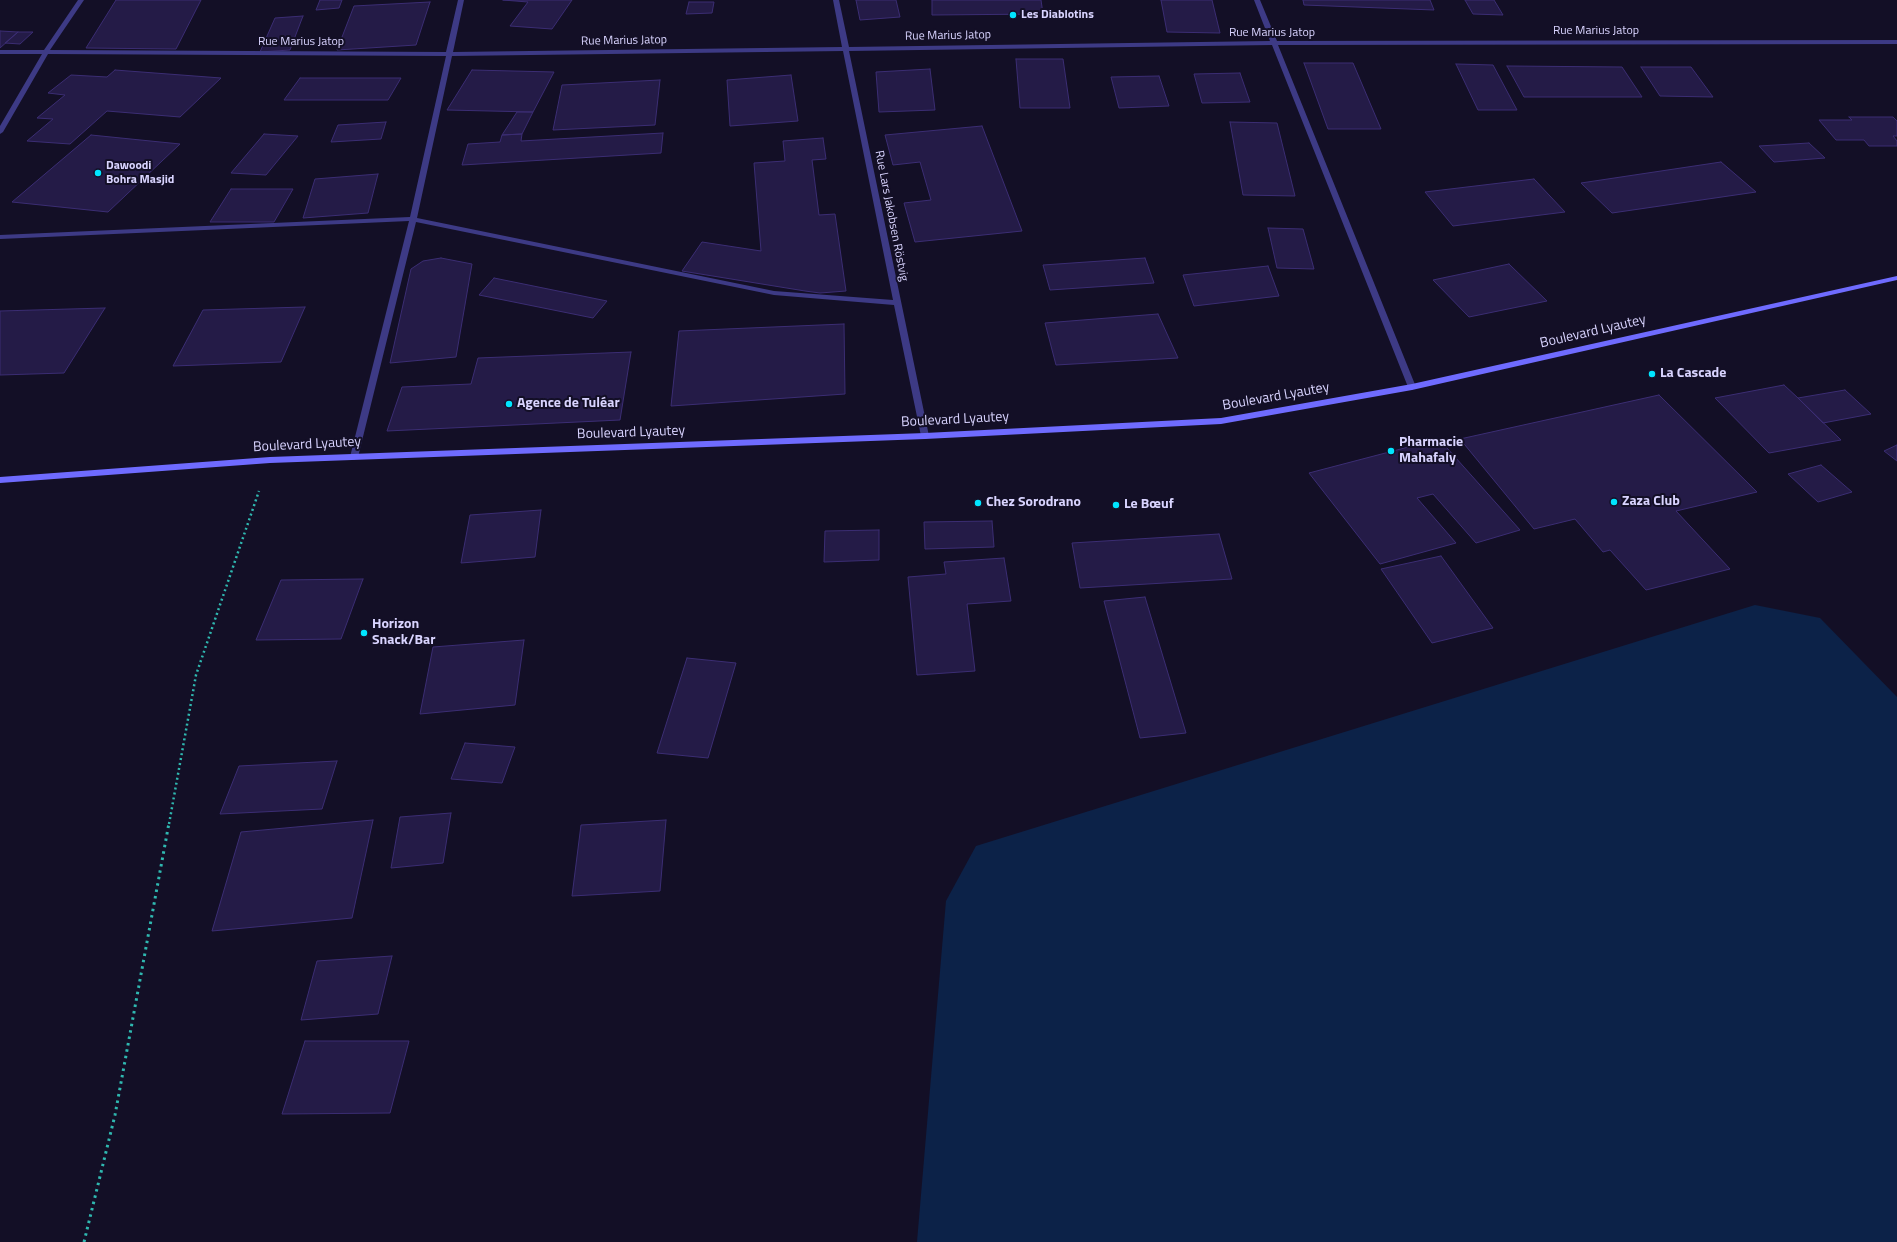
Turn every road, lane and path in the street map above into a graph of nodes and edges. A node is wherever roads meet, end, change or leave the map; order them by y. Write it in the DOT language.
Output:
graph roads {
  1 [pos="81,0"];
  2 [pos="461,0"];
  3 [pos="836,0"];
  4 [pos="1257,0"];
  5 [pos="1897,42"];
  6 [pos="1273,43"];
  7 [pos="846,50"];
  8 [pos="0,52"];
  9 [pos="46,52"];
  10 [pos="449,54"];
  11 [pos="0,132"];
  12 [pos="413,219"];
  13 [pos="0,237"];
  14 [pos="1897,278"];
  15 [pos="897,303"];
  16 [pos="1412,387"];
  17 [pos="925,436"];
  18 [pos="354,457"];
  19 [pos="270,460"];
  20 [pos="0,480"];
  21 [pos="84,1242"];
  1 -- 9 [label="street"];
  2 -- 10 [label="street"];
  3 -- 7 [label="street, Rue Lars Jakobsen Röstvig"];
  4 -- 6 [label="street"];
  5 -- 6 [label="street, Rue Marius Jatop"];
  6 -- 7 [label="street, Rue Marius Jatop"];
  6 -- 16 [label="street"];
  7 -- 10 [label="street, Rue Marius Jatop"];
  7 -- 15 [label="street, Rue Lars Jakobsen Röstvig"];
  8 -- 9 [label="street, Rue Marius Jatop"];
  9 -- 10 [label="street, Rue Marius Jatop"];
  9 -- 11 [label="street"];
  10 -- 12 [label="street"];
  12 -- 13 [label="street"];
  12 -- 15 [label="street"];
  12 -- 18 [label="street"];
  14 -- 16 [label="street, Boulevard Lyautey"];
  15 -- 17 [label="street, Rue Lars Jakobsen Röstvig"];
  16 -- 17 [label="street, Boulevard Lyautey"];
  17 -- 18 [label="street, Boulevard Lyautey"];
  18 -- 19 [label="street, Boulevard Lyautey"];
  19 -- 20 [label="street, Boulevard Lyautey"];
  19 -- 21 [label="path"];
}
